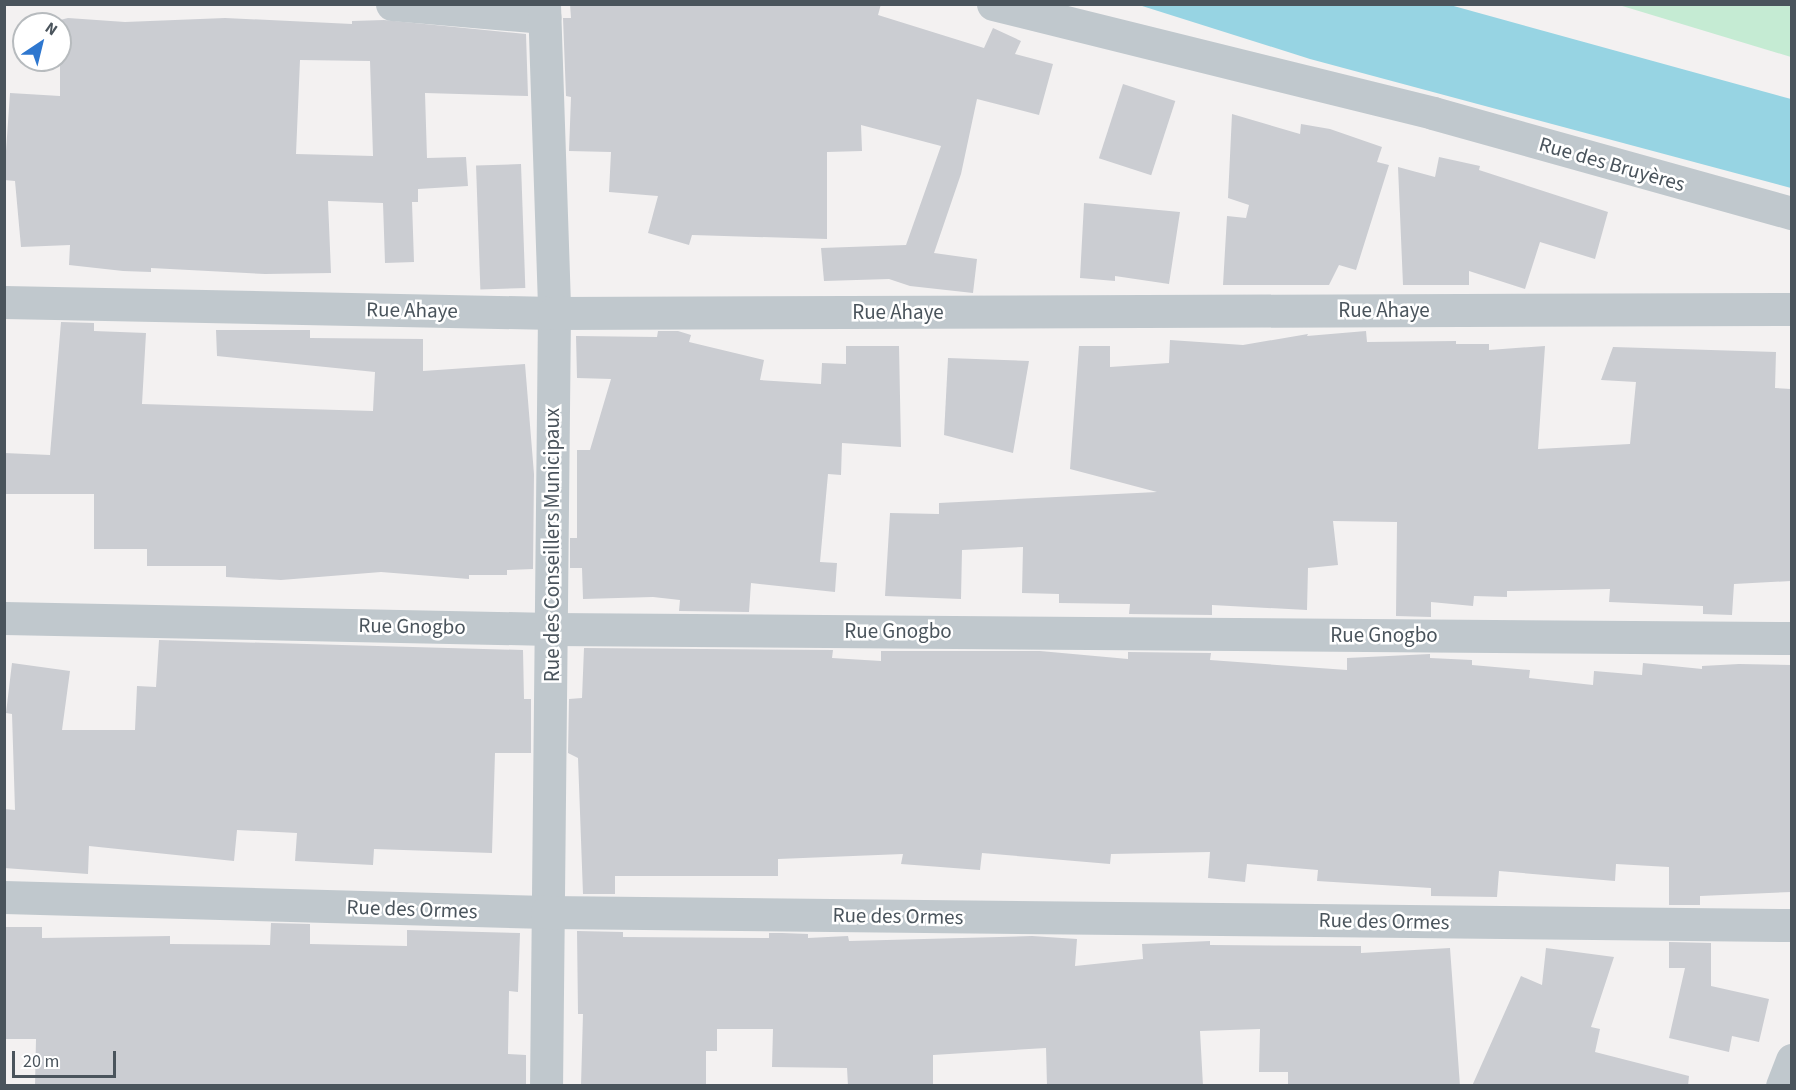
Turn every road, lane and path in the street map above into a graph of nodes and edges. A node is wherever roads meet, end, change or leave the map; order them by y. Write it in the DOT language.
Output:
graph roads {
  1 [pos="392,4"];
  2 [pos="993,4"];
  3 [pos="544,11"];
  4 [pos="1791,213"];
  5 [pos="4,302"];
  6 [pos="1791,309"];
  7 [pos="554,313"];
  8 [pos="4,618"];
  9 [pos="551,629"];
  10 [pos="1791,638"];
  11 [pos="4,897"];
  12 [pos="547,912"];
  13 [pos="1791,925"];
  14 [pos="1791,1060"];
  15 [pos="546,1086"];
  16 [pos="1782,1086"];
  1 -- 3 [label="street"];
  2 -- 4 [label="street, Rue des Bruyères"];
  3 -- 7 [label="street, Rue des Conseillers Municipaux"];
  5 -- 7 [label="street, Rue Ahaye"];
  6 -- 7 [label="street, Rue Ahaye"];
  7 -- 9 [label="street, Rue des Conseillers Municipaux"];
  8 -- 9 [label="street, Rue Gnogbo"];
  9 -- 10 [label="street, Rue Gnogbo"];
  9 -- 12 [label="street, Rue des Conseillers Municipaux"];
  11 -- 12 [label="street, Rue des Ormes"];
  12 -- 13 [label="street, Rue des Ormes"];
  12 -- 15 [label="street, Rue des Conseillers Municipaux"];
  14 -- 16 [label="street"];
}
